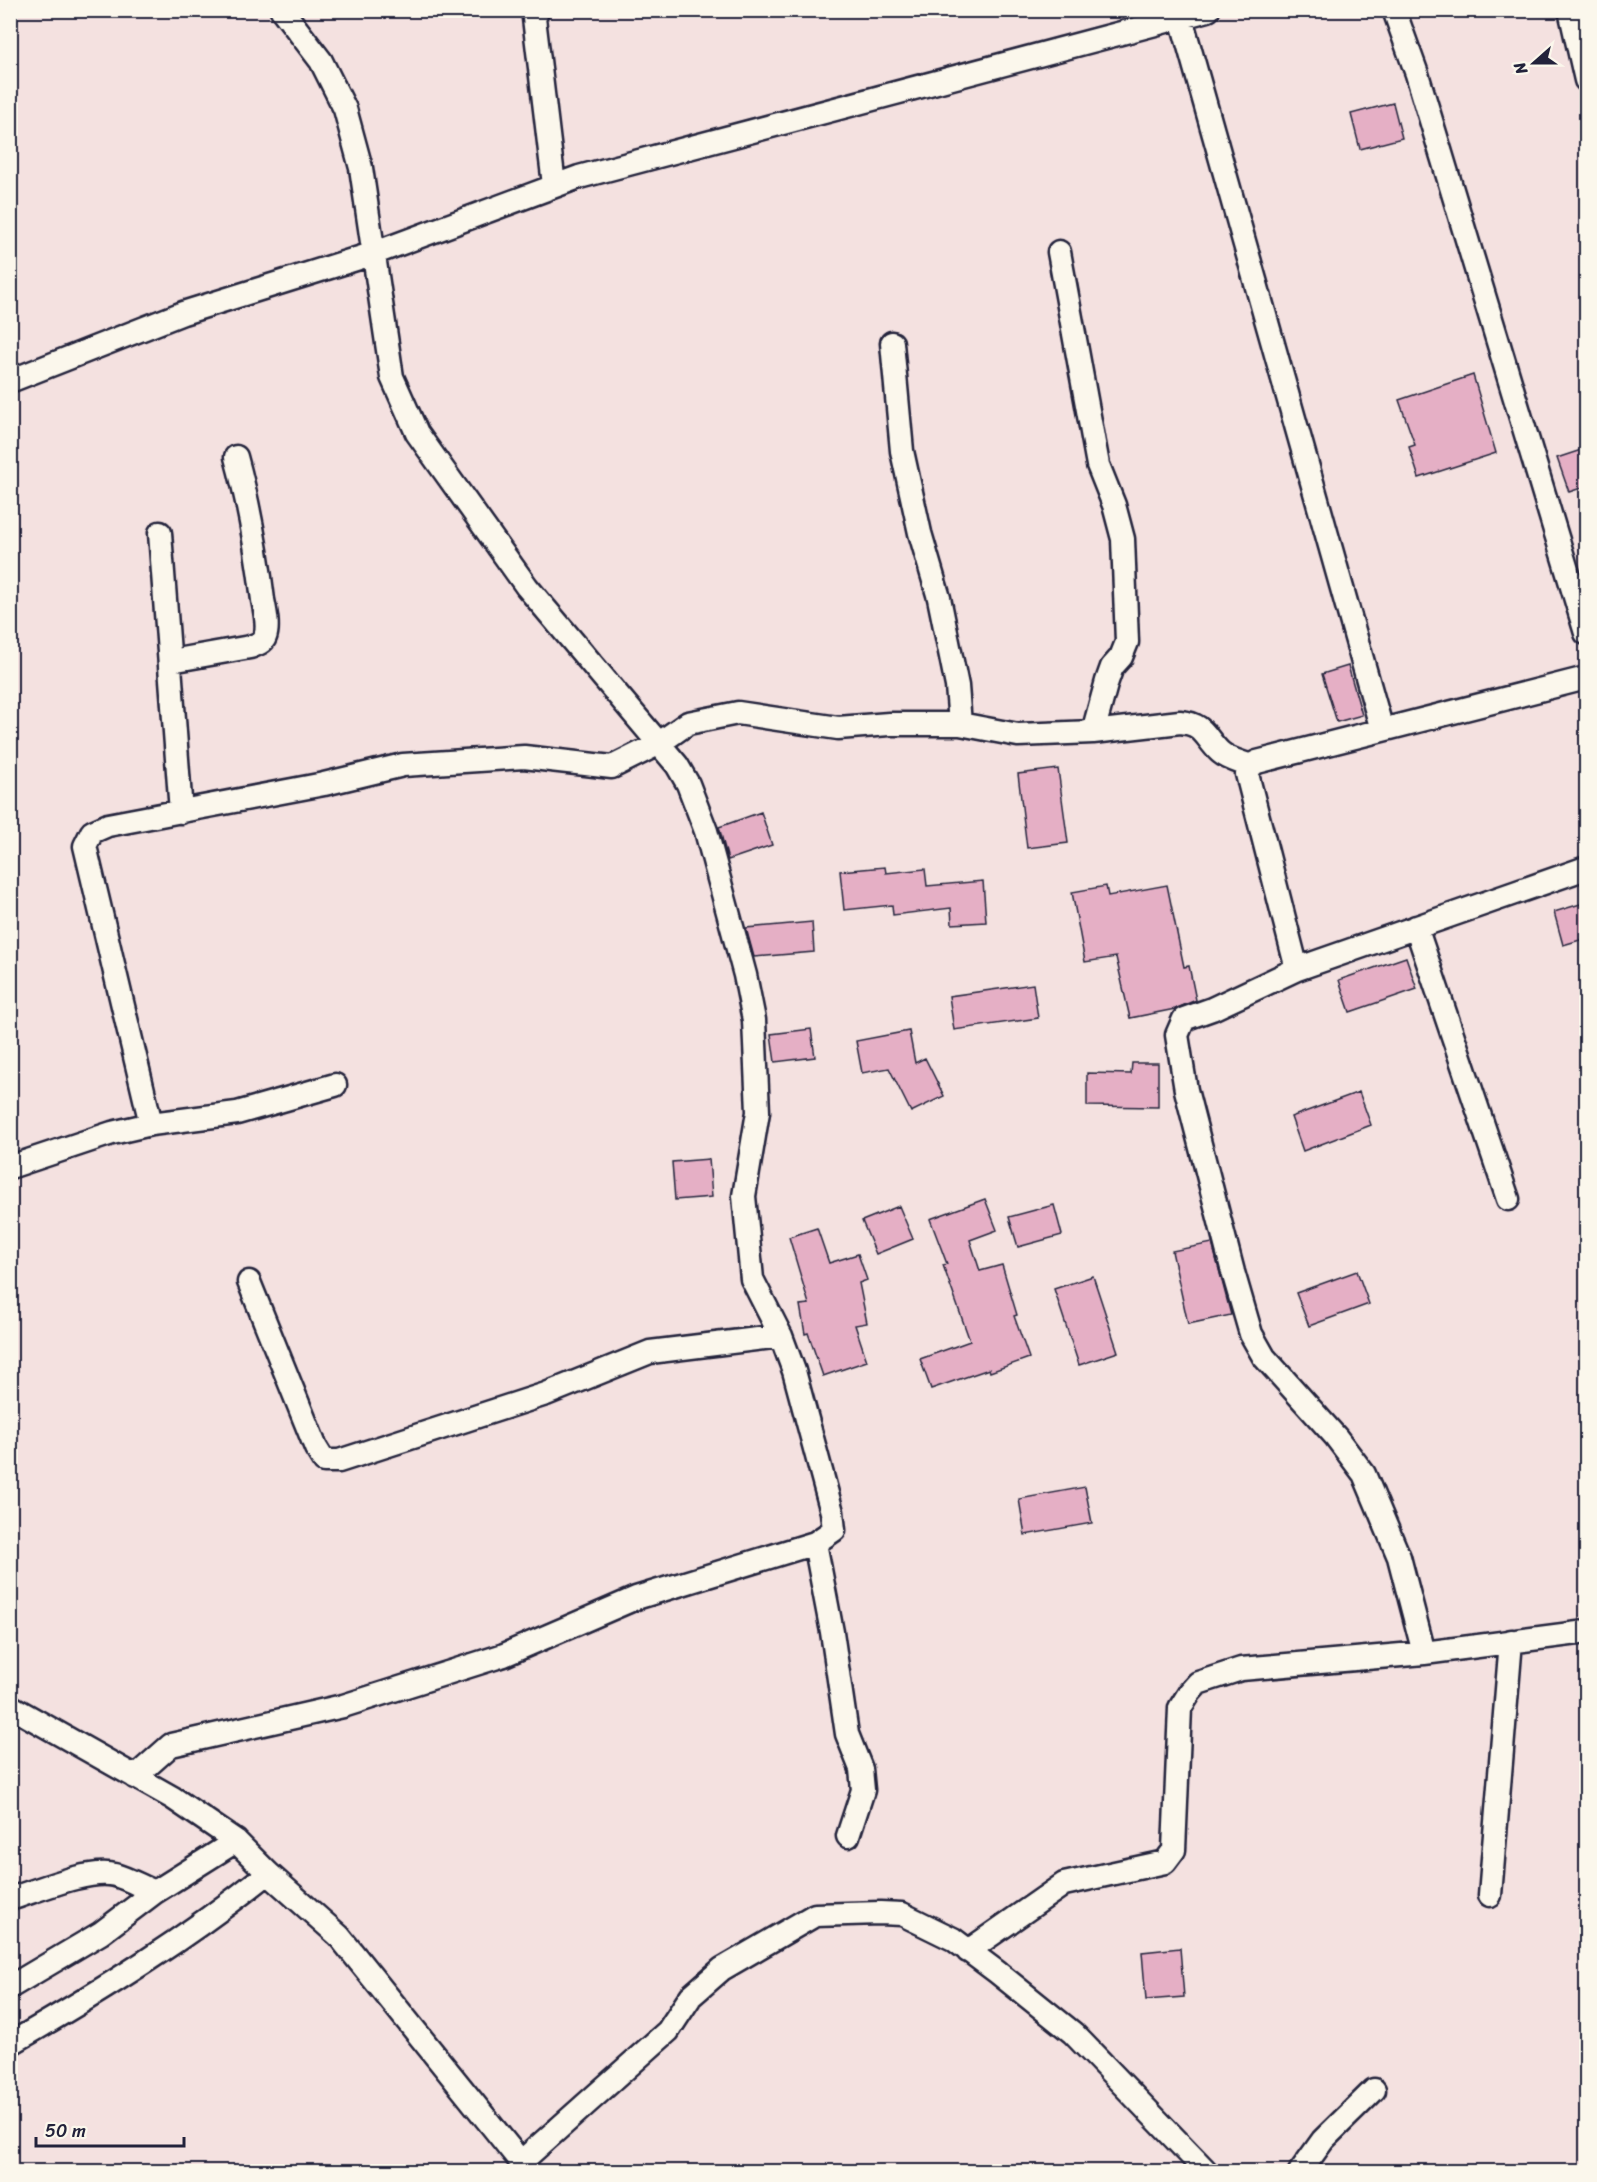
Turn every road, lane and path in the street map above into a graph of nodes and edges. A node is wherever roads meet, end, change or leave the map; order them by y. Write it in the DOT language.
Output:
graph roads {
  1 [pos="282,10"];
  2 [pos="538,10"];
  3 [pos="1208,10"];
  4 [pos="1394,10"];
  5 [pos="1570,10"];
  6 [pos="1181,18"];
  7 [pos="1587,80"];
  8 [pos="554,185"];
  9 [pos="1059,252"];
  10 [pos="375,253"];
  11 [pos="892,343"];
  12 [pos="10,381"];
  13 [pos="236,457"];
  14 [pos="160,532"];
  15 [pos="1587,633"];
  16 [pos="171,661"];
  17 [pos="1587,678"];
  18 [pos="960,724"];
  19 [pos="1382,730"];
  20 [pos="1093,732"];
  21 [pos="658,744"];
  22 [pos="1251,766"];
  23 [pos="181,812"];
  24 [pos="1587,868"];
  25 [pos="1416,927"];
  26 [pos="1297,969"];
  27 [pos="335,1085"];
  28 [pos="151,1124"];
  29 [pos="10,1167"];
  30 [pos="1508,1199"];
  31 [pos="249,1282"];
  32 [pos="782,1336"];
  33 [pos="815,1543"];
  34 [pos="1587,1632"];
  35 [pos="1511,1641"];
  36 [pos="1424,1653"];
  37 [pos="10,1707"];
  38 [pos="135,1777"];
  39 [pos="848,1836"];
  40 [pos="236,1841"];
  41 [pos="268,1873"];
  42 [pos="154,1892"];
  43 [pos="1490,1895"];
  44 [pos="10,1899"];
  45 [pos="968,1951"];
  46 [pos="10,1986"];
  47 [pos="10,2044"];
  48 [pos="1374,2090"];
  49 [pos="526,2166"];
  50 [pos="1207,2172"];
  51 [pos="1300,2172"];
  1 -- 10 [label="street"];
  2 -- 8 [label="street"];
  3 -- 6 [label="street"];
  4 -- 15 [label="street"];
  5 -- 7 [label="street"];
  6 -- 8 [label="street"];
  6 -- 19 [label="street"];
  8 -- 10 [label="street"];
  9 -- 20 [label="street"];
  10 -- 12 [label="street"];
  10 -- 21 [label="street"];
  11 -- 18 [label="street"];
  13 -- 16 [label="street"];
  14 -- 16 [label="street"];
  16 -- 23 [label="street"];
  17 -- 19 [label="street"];
  18 -- 20 [label="street"];
  18 -- 21 [label="street"];
  19 -- 22 [label="street"];
  20 -- 22 [label="street"];
  21 -- 23 [label="street"];
  21 -- 32 [label="street"];
  22 -- 26 [label="street"];
  23 -- 28 [label="street"];
  24 -- 25 [label="street"];
  25 -- 26 [label="street"];
  25 -- 30 [label="street"];
  26 -- 36 [label="street"];
  27 -- 28 [label="street"];
  28 -- 29 [label="street"];
  31 -- 32 [label="street"];
  32 -- 33 [label="street"];
  33 -- 38 [label="street"];
  33 -- 39 [label="street"];
  34 -- 35 [label="street"];
  35 -- 36 [label="street"];
  35 -- 43 [label="street"];
  36 -- 45 [label="street"];
  37 -- 38 [label="street"];
  38 -- 40 [label="street"];
  40 -- 41 [label="street"];
  40 -- 42 [label="street"];
  41 -- 47 [label="street"];
  41 -- 49 [label="street"];
  42 -- 44 [label="street"];
  42 -- 46 [label="street"];
  45 -- 49 [label="street"];
  45 -- 50 [label="street"];
  48 -- 51 [label="street"];
}
